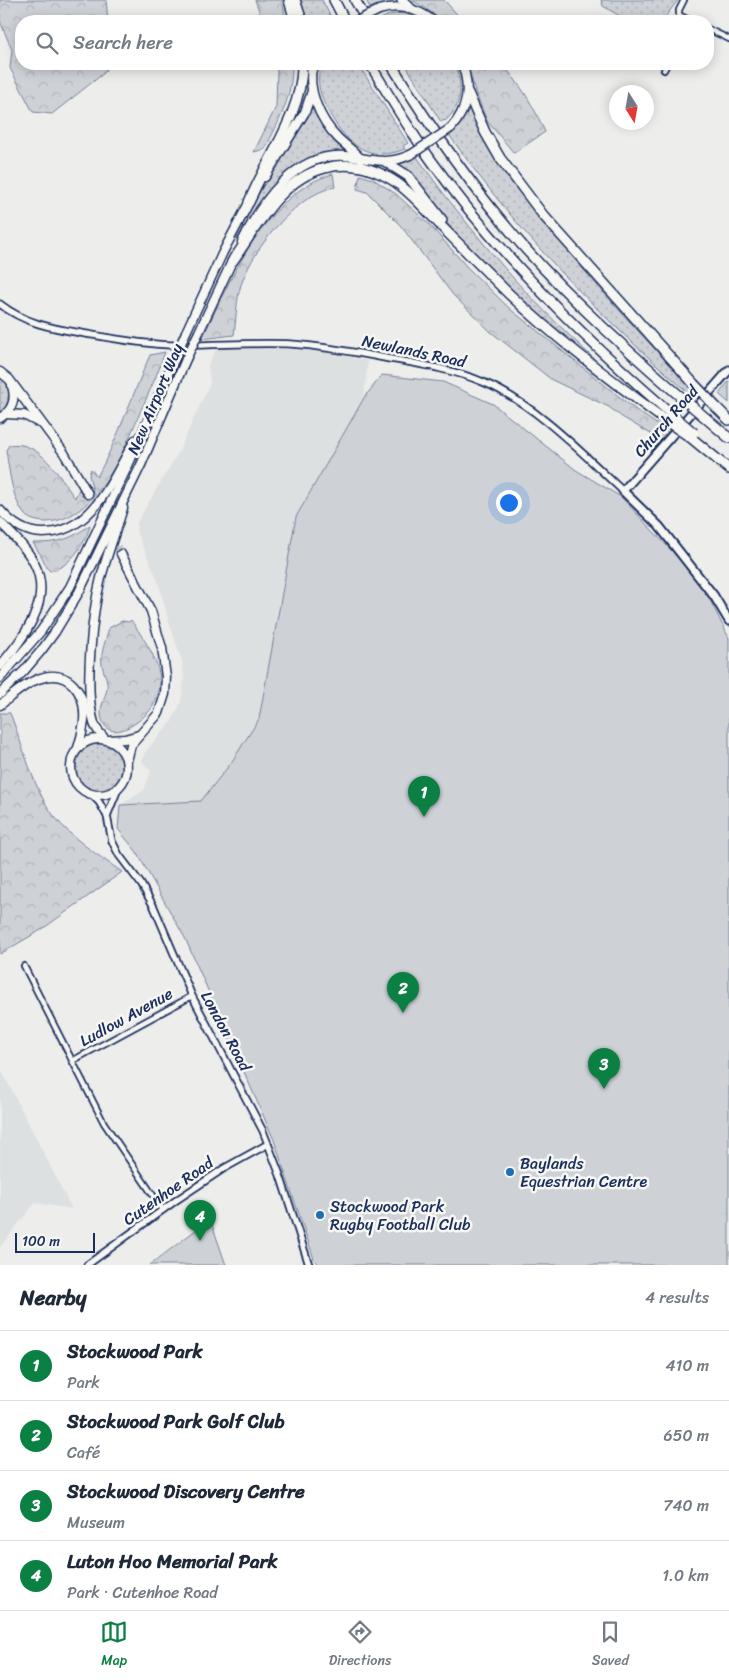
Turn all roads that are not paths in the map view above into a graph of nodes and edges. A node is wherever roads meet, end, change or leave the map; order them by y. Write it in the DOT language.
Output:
graph roads {
  1 [pos="289,0"];
  2 [pos="295,0"];
  3 [pos="334,0"];
  4 [pos="355,0"];
  5 [pos="402,0"];
  6 [pos="684,0"];
  7 [pos="411,9"];
  8 [pos="293,15"];
  9 [pos="300,15"];
  10 [pos="343,15"];
  11 [pos="364,15"];
  12 [pos="369,15"];
  13 [pos="425,15"];
  14 [pos="679,15"];
  15 [pos="714,32"];
  16 [pos="729,39"];
  17 [pos="302,70"];
  18 [pos="312,70"];
  19 [pos="374,70"];
  20 [pos="396,70"];
  21 [pos="464,70"];
  22 [pos="312,91"];
  23 [pos="468,93"];
  24 [pos="361,159"];
  25 [pos="386,162"];
  26 [pos="249,202"];
  27 [pos="466,249"];
  28 [pos="232,262"];
  29 [pos="0,304"];
  30 [pos="729,370"];
  31 [pos="0,372"];
  32 [pos="12,385"];
  33 [pos="152,410"];
  34 [pos="665,414"];
  35 [pos="3,416"];
  36 [pos="729,420"];
  37 [pos="40,423"];
  38 [pos="692,435"];
  39 [pos="729,438"];
  40 [pos="729,463"];
  41 [pos="729,469"];
  42 [pos="129,489"];
  43 [pos="623,491"];
  44 [pos="88,494"];
  45 [pos="0,510"];
  46 [pos="0,522"];
  47 [pos="121,554"];
  48 [pos="729,621"];
  49 [pos="0,666"];
  50 [pos="0,678"];
  51 [pos="0,694"];
  52 [pos="0,705"];
  53 [pos="139,735"];
  54 [pos="107,740"];
  55 [pos="78,748"];
  56 [pos="127,760"];
  57 [pos="118,789"];
  58 [pos="91,794"];
  59 [pos="107,816"];
  60 [pos="24,966"];
  61 [pos="192,996"];
  62 [pos="72,1060"];
  63 [pos="268,1144"];
  64 [pos="163,1210"];
  65 [pos="87,1265"];
  66 [pos="309,1265"];
  1 -- 8 [label="highway"];
  2 -- 9 [label="highway"];
  3 -- 10 [label="highway"];
  4 -- 11 [label="highway"];
  5 -- 7 [label="highway"];
  6 -- 14 [label="street"];
  7 -- 12 [label="main road, bridge"];
  7 -- 13 [label="main road"];
  15 -- 16 [label="street"];
  17 -- 26 [label="highway"];
  18 -- 22 [label="main road"];
  19 -- 34 [label="highway"];
  20 -- 39 [label="highway, bridge"];
  21 -- 23 [label="main road"];
  22 -- 24 [label="main road"];
  22 -- 26 [label="main road, New Airport Way"];
  23 -- 25 [label="main road, bridge"];
  23 -- 36 [label="highway, bridge"];
  24 -- 25 [label="main road, New Airport Way"];
  24 -- 28 [label="main road, New Airport Way"];
  25 -- 27 [label="highway"];
  26 -- 33 [label="main road, New Airport Way, bridge"];
  27 -- 28 [label="highway"];
  27 -- 34 [label="highway"];
  28 -- 42 [label="main road, New Airport Way, bridge"];
  29 -- 43 [label="street, Newlands Road"];
  30 -- 43 [label="main road, Church Road"];
  31 -- 32 [label="main road"];
  32 -- 35 [label="main road"];
  32 -- 37 [label="main road"];
  33 -- 45 [label="main road"];
  33 -- 50 [label="main road, New Airport Way"];
  34 -- 38 [label="highway, bridge"];
  35 -- 37 [label="main road"];
  37 -- 44 [label="main road"];
  38 -- 40 [label="highway"];
  38 -- 41 [label="highway"];
  42 -- 51 [label="main road, New Airport Way"];
  42 -- 54 [label="main road"];
  43 -- 48 [label="main road, Newlands Road"];
  46 -- 49 [label="main road"];
  47 -- 53 [label="main road"];
  52 -- 55 [label="main road"];
  53 -- 54 [label="main road"];
  53 -- 56 [label="main road"];
  54 -- 55 [label="main road"];
  54 -- 56 [label="main road"];
  55 -- 58 [label="main road"];
  56 -- 57 [label="main road"];
  57 -- 58 [label="main road"];
  57 -- 59 [label="street"];
  58 -- 59 [label="street, London Road"];
  59 -- 61 [label="street, London Road"];
  60 -- 62 [label="street, Ludlow Avenue"];
  61 -- 62 [label="street, Ludlow Avenue"];
  61 -- 63 [label="street, London Road"];
  62 -- 64 [label="street, Ludlow Avenue"];
  63 -- 64 [label="street, Cutenhoe Road"];
  63 -- 66 [label="street, London Road"];
  64 -- 65 [label="street, Cutenhoe Road"];
}
